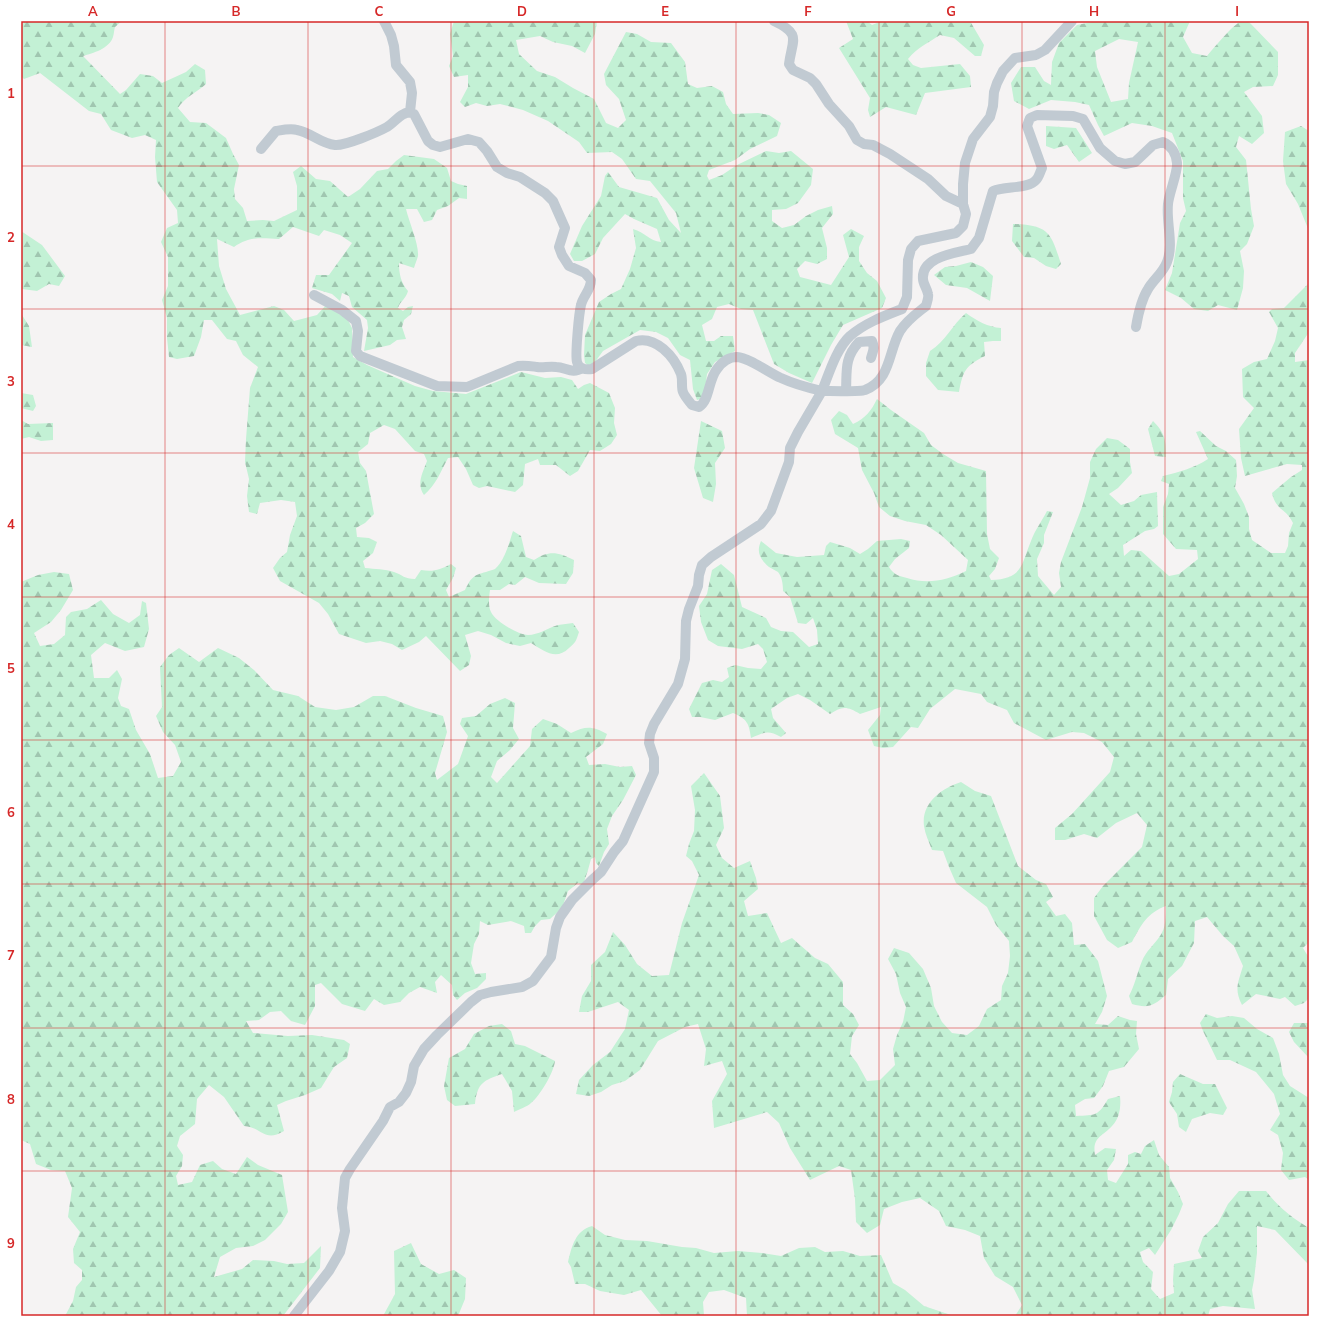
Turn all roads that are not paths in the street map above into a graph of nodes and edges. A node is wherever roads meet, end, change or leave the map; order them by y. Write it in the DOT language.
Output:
graph roads {
  1 [pos="384,21"];
  2 [pos="774,21"];
  3 [pos="1072,21"];
  4 [pos="410,112"];
  5 [pos="261,149"];
  6 [pos="963,204"];
  7 [pos="314,295"];
  8 [pos="1136,327"];
  9 [pos="871,358"];
  10 [pos="582,368"];
  11 [pos="822,391"];
  12 [pos="846,391"];
  13 [pos="294,1316"];
  1 -- 4 [label="street"];
  2 -- 6 [label="street"];
  3 -- 6 [label="street"];
  4 -- 5 [label="street"];
  4 -- 10 [label="street"];
  6 -- 11 [label="street"];
  7 -- 10 [label="street"];
  8 -- 12 [label="street"];
  9 -- 12 [label="street"];
  10 -- 11 [label="street"];
  11 -- 12 [label="street"];
  11 -- 13 [label="street"];
}
